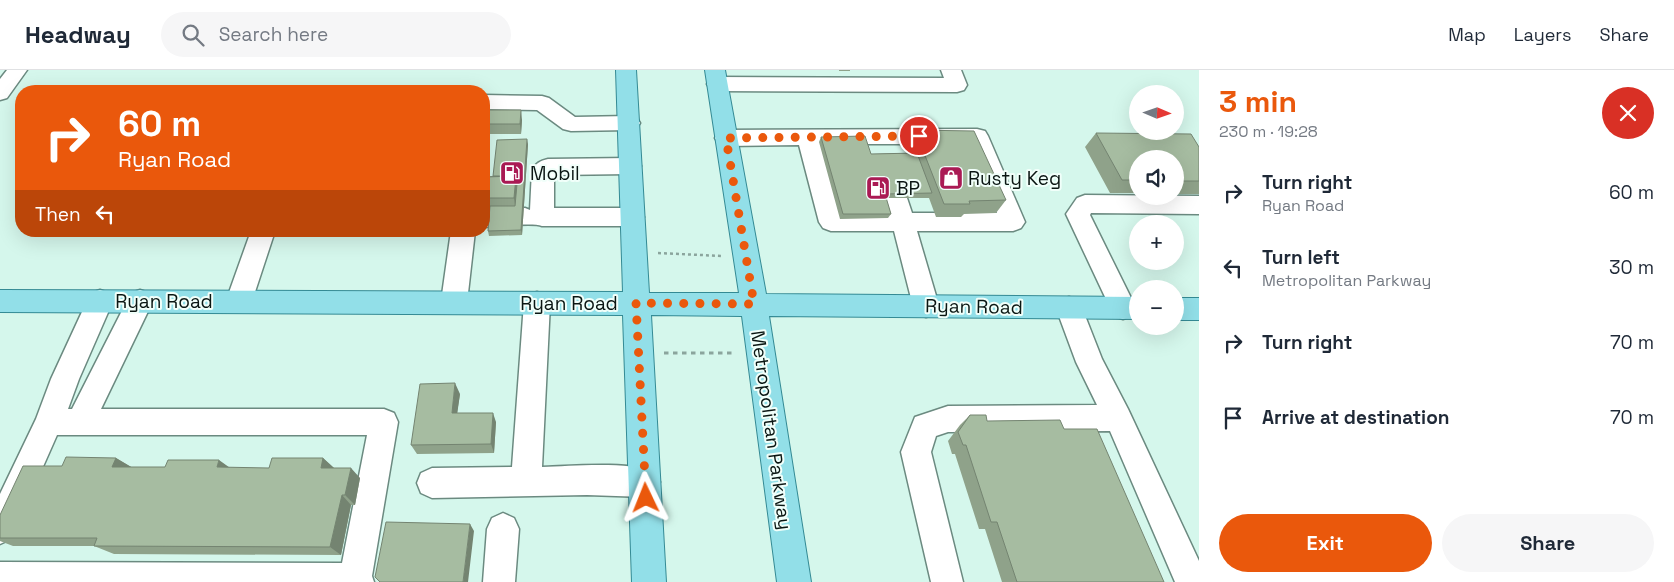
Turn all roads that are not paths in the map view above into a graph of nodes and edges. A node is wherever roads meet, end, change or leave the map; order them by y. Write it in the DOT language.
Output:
graph roads {
  1 [pos="17,70"];
  2 [pos="626,70"];
  3 [pos="951,70"];
  4 [pos="716,77"];
  5 [pos="812,77"];
  6 [pos="0,92"];
  7 [pos="490,102"];
  8 [pos="629,123"];
  9 [pos="726,138"];
  10 [pos="814,148"];
  11 [pos="630,166"];
  12 [pos="897,198"];
  13 [pos="1199,205"];
  14 [pos="542,217"];
  15 [pos="632,217"];
  16 [pos="490,218"];
  17 [pos="903,222"];
  18 [pos="261,237"];
  19 [pos="462,237"];
  20 [pos="0,301"];
  21 [pos="100,301"];
  22 [pos="140,301"];
  23 [pos="239,301"];
  24 [pos="454,302"];
  25 [pos="537,303"];
  26 [pos="636,303"];
  27 [pos="754,304"];
  28 [pos="926,306"];
  29 [pos="1129,306"];
  30 [pos="1069,308"];
  31 [pos="1129,308"];
  32 [pos="1184,309"];
  33 [pos="1199,309"];
  34 [pos="1118,418"];
  35 [pos="49,422"];
  36 [pos="80,422"];
  37 [pos="526,482"];
  38 [pos="645,482"];
  39 [pos="432,483"];
  40 [pos="0,528"];
  41 [pos="503,529"];
  42 [pos="0,578"];
  43 [pos="357,580"];
  44 [pos="499,582"];
  45 [pos="649,582"];
  46 [pos="794,582"];
  47 [pos="947,582"];
  48 [pos="1192,582"];
  1 -- 6 [label="street"];
  2 -- 8 [label="main road"];
  3 -- 5 [label="street"];
  4 -- 5 [label="street"];
  4 -- 9 [label="main road, Metropolitan Parkway"];
  7 -- 8 [label="street"];
  8 -- 11 [label="main road"];
  9 -- 10 [label="street"];
  9 -- 27 [label="main road, Metropolitan Parkway"];
  10 -- 17 [label="street"];
  10 -- 17 [label="street"];
  11 -- 14 [label="street"];
  11 -- 15 [label="main road"];
  12 -- 17 [label="street"];
  13 -- 29 [label="street"];
  14 -- 15 [label="street"];
  14 -- 16 [label="street"];
  15 -- 26 [label="main road"];
  17 -- 28 [label="street"];
  18 -- 23 [label="street"];
  19 -- 24 [label="street"];
  20 -- 21 [label="main road, Ryan Road"];
  21 -- 22 [label="main road, Ryan Road"];
  21 -- 35 [label="street"];
  22 -- 23 [label="main road, Ryan Road"];
  22 -- 36 [label="street"];
  23 -- 24 [label="main road, Ryan Road"];
  24 -- 25 [label="main road, Ryan Road"];
  25 -- 26 [label="main road, Ryan Road"];
  25 -- 37 [label="street"];
  26 -- 27 [label="main road, Ryan Road"];
  26 -- 38 [label="main road"];
  27 -- 28 [label="main road, Ryan Road"];
  27 -- 46 [label="main road, Metropolitan Parkway"];
  28 -- 30 [label="main road, Ryan Road"];
  30 -- 31 [label="main road, Ryan Road"];
  30 -- 34 [label="street"];
  32 -- 33 [label="main road"];
  34 -- 47 [label="street"];
  34 -- 48 [label="street"];
  35 -- 36 [label="street"];
  35 -- 40 [label="street"];
  36 -- 43 [label="street"];
  37 -- 38 [label="street"];
  37 -- 39 [label="street"];
  38 -- 45 [label="main road"];
  41 -- 44 [label="street"];
  42 -- 43 [label="street"];
}
